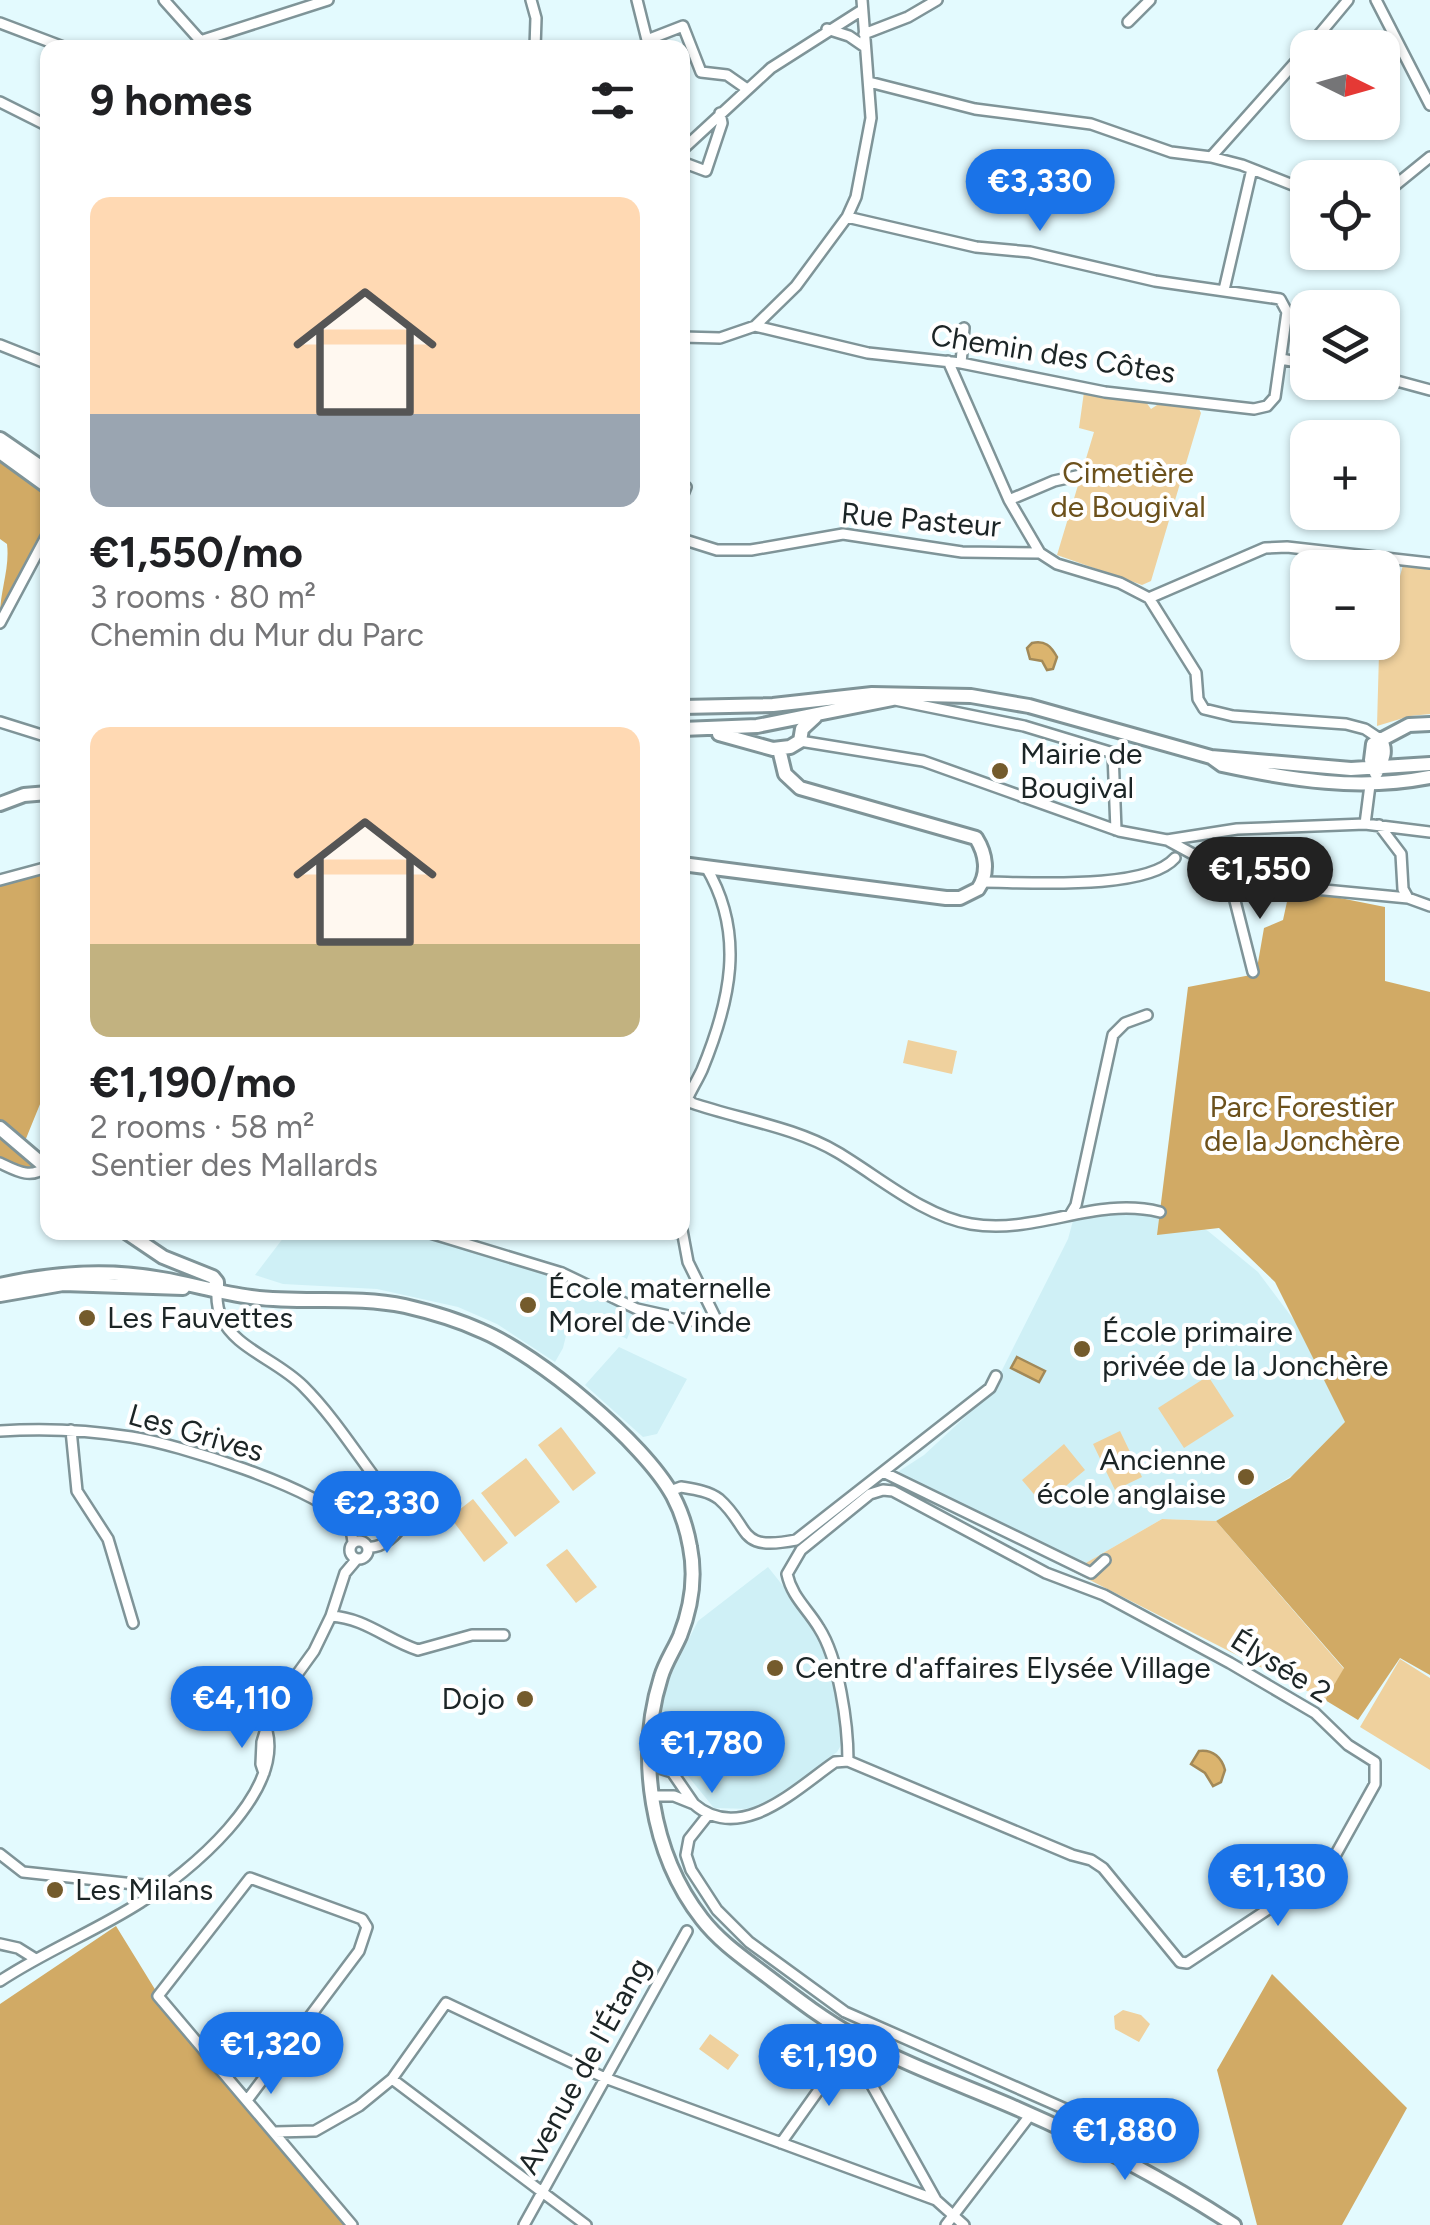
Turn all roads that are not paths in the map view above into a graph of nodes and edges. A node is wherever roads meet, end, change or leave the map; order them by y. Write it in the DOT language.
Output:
graph roads {
  1 [pos="164,0"];
  2 [pos="328,0"];
  3 [pos="531,0"];
  4 [pos="637,0"];
  5 [pos="937,0"];
  6 [pos="1150,0"];
  7 [pos="1348,0"];
  8 [pos="1376,0"];
  9 [pos="862,5"];
  10 [pos="1128,22"];
  11 [pos="0,23"];
  12 [pos="827,29"];
  13 [pos="1323,30"];
  14 [pos="864,34"];
  15 [pos="45,40"];
  16 [pos="200,40"];
  17 [pos="215,40"];
  18 [pos="535,40"];
  19 [pos="646,40"];
  20 [pos="646,40"];
  21 [pos="687,40"];
  22 [pos="690,46"];
  23 [pos="865,48"];
  24 [pos="1290,68"];
  25 [pos="869,82"];
  26 [pos="747,88"];
  27 [pos="0,102"];
  28 [pos="1430,105"];
  29 [pos="720,113"];
  30 [pos="40,122"];
  31 [pos="690,142"];
  32 [pos="1211,157"];
  33 [pos="1430,157"];
  34 [pos="690,165"];
  35 [pos="1252,170"];
  36 [pos="1400,181"];
  37 [pos="1290,185"];
  38 [pos="847,216"];
  39 [pos="1224,290"];
  40 [pos="755,326"];
  41 [pos="964,328"];
  42 [pos="690,337"];
  43 [pos="0,345"];
  44 [pos="1281,358"];
  45 [pos="1290,360"];
  46 [pos="40,361"];
  47 [pos="948,361"];
  48 [pos="961,364"];
  49 [pos="1400,381"];
  50 [pos="1430,390"];
  51 [pos="0,439"];
  52 [pos="0,452"];
  53 [pos="40,466"];
  54 [pos="1081,474"];
  55 [pos="40,481"];
  56 [pos="1009,500"];
  57 [pos="690,542"];
  58 [pos="40,547"];
  59 [pos="1040,553"];
  60 [pos="1430,564"];
  61 [pos="1153,596"];
  62 [pos="0,624"];
  63 [pos="908,695"];
  64 [pos="984,698"];
  65 [pos="890,699"];
  66 [pos="791,704"];
  67 [pos="755,706"];
  68 [pos="690,707"];
  69 [pos="963,715"];
  70 [pos="0,722"];
  71 [pos="1430,724"];
  72 [pos="757,726"];
  73 [pos="690,730"];
  74 [pos="800,730"];
  75 [pos="40,734"];
  76 [pos="1380,738"];
  77 [pos="759,744"];
  78 [pos="779,749"];
  79 [pos="1212,757"];
  80 [pos="1430,764"];
  81 [pos="1378,768"];
  82 [pos="1430,777"];
  83 [pos="1370,785"];
  84 [pos="40,794"];
  85 [pos="0,804"];
  86 [pos="1364,824"];
  87 [pos="1378,824"];
  88 [pos="1116,830"];
  89 [pos="1430,832"];
  90 [pos="1167,840"];
  91 [pos="1175,858"];
  92 [pos="690,865"];
  93 [pos="706,867"];
  94 [pos="40,869"];
  95 [pos="0,880"];
  96 [pos="1230,881"];
  97 [pos="983,882"];
  98 [pos="1408,898"];
  99 [pos="1430,906"];
  100 [pos="1253,972"];
  101 [pos="1147,1015"];
  102 [pos="690,1087"];
  103 [pos="690,1101"];
  104 [pos="0,1128"];
  105 [pos="0,1163"];
  106 [pos="40,1163"];
  107 [pos="40,1171"];
  108 [pos="1160,1212"];
  109 [pos="1070,1215"];
  110 [pos="138,1240"];
  111 [pos="453,1240"];
  112 [pos="684,1240"];
  113 [pos="0,1286"];
  114 [pos="191,1288"];
  115 [pos="217,1292"];
  116 [pos="0,1295"];
  117 [pos="996,1376"];
  118 [pos="71,1430"];
  119 [pos="0,1431"];
  120 [pos="884,1472"];
  121 [pos="670,1491"];
  122 [pos="354,1542"];
  123 [pos="368,1547"];
  124 [pos="356,1560"];
  125 [pos="1105,1560"];
  126 [pos="331,1616"];
  127 [pos="134,1623"];
  128 [pos="504,1635"];
  129 [pos="848,1761"];
  130 [pos="650,1764"];
  131 [pos="652,1796"];
  132 [pos="694,1804"];
  133 [pos="708,1814"];
  134 [pos="0,1854"];
  135 [pos="160,1890"];
  136 [pos="687,1931"];
  137 [pos="0,1944"];
  138 [pos="34,1958"];
  139 [pos="0,1981"];
  140 [pos="853,2042"];
  141 [pos="605,2078"];
  142 [pos="392,2079"];
  143 [pos="248,2100"];
  144 [pos="1031,2114"];
  145 [pos="1090,2116"];
  146 [pos="276,2132"];
  147 [pos="781,2142"];
  148 [pos="542,2192"];
  149 [pos="936,2200"];
  150 [pos="954,2215"];
  151 [pos="352,2225"];
  152 [pos="524,2225"];
  153 [pos="586,2225"];
  154 [pos="946,2225"];
  155 [pos="964,2225"];
  156 [pos="1234,2225"];
  1 -- 16 [label="street"];
  2 -- 17 [label="street"];
  3 -- 18 [label="street"];
  4 -- 19 [label="street"];
  5 -- 14 [label="street"];
  6 -- 10 [label="street"];
  7 -- 13 [label="street"];
  8 -- 28 [label="street"];
  9 -- 12 [label="street"];
  9 -- 14 [label="street"];
  11 -- 15 [label="street"];
  12 -- 23 [label="street"];
  12 -- 26 [label="street"];
  14 -- 23 [label="street"];
  20 -- 21 [label="street"];
  22 -- 26 [label="street"];
  23 -- 25 [label="street"];
  24 -- 32 [label="street"];
  25 -- 32 [label="street"];
  25 -- 38 [label="street"];
  26 -- 29 [label="street"];
  27 -- 30 [label="street"];
  29 -- 31 [label="street"];
  29 -- 34 [label="street"];
  32 -- 35 [label="street"];
  33 -- 36 [label="street"];
  35 -- 37 [label="street"];
  35 -- 39 [label="street"];
  38 -- 39 [label="street"];
  38 -- 40 [label="street"];
  39 -- 44 [label="street"];
  40 -- 42 [label="street"];
  40 -- 47 [label="street, Chemin des Côtes"];
  41 -- 48 [label="street"];
  43 -- 46 [label="street"];
  44 -- 45 [label="street"];
  44 -- 48 [label="street, Chemin des Côtes"];
  47 -- 48 [label="street, Chemin des Côtes"];
  47 -- 56 [label="street"];
  49 -- 50 [label="street"];
  51 -- 53 [label="street"];
  52 -- 55 [label="street"];
  54 -- 56 [label="street"];
  56 -- 59 [label="street"];
  57 -- 59 [label="street, Rue Pasteur"];
  58 -- 62 [label="street"];
  59 -- 61 [label="street, Rue Pasteur"];
  60 -- 61 [label="street"];
  61 -- 76 [label="street"];
  63 -- 64 [label="street"];
  63 -- 65 [label="street"];
  63 -- 66 [label="street"];
  64 -- 69 [label="street"];
  64 -- 79 [label="street"];
  65 -- 69 [label="street"];
  65 -- 74 [label="street"];
  66 -- 67 [label="street"];
  66 -- 74 [label="street"];
  67 -- 68 [label="street"];
  67 -- 72 [label="street"];
  69 -- 88 [label="street"];
  70 -- 75 [label="street"];
  71 -- 76 [label="street"];
  72 -- 73 [label="street"];
  72 -- 74 [label="street"];
  72 -- 77 [label="street"];
  73 -- 77 [label="street"];
  74 -- 78 [label="street"];
  74 -- 88 [label="street"];
  76 -- 81 [label="street"];
  77 -- 78 [label="street"];
  78 -- 97 [label="street"];
  79 -- 81 [label="street"];
  79 -- 83 [label="street"];
  80 -- 81 [label="street"];
  81 -- 83 [label="street"];
  82 -- 83 [label="street"];
  83 -- 86 [label="street"];
  84 -- 85 [label="street"];
  86 -- 87 [label="street"];
  86 -- 90 [label="street"];
  87 -- 89 [label="street"];
  87 -- 98 [label="street"];
  88 -- 90 [label="street"];
  90 -- 96 [label="street"];
  91 -- 97 [label="street"];
  92 -- 93 [label="street"];
  93 -- 97 [label="street"];
  93 -- 102 [label="street"];
  94 -- 95 [label="street"];
  96 -- 98 [label="street"];
  96 -- 100 [label="street"];
  98 -- 99 [label="street"];
  101 -- 109 [label="street"];
  103 -- 109 [label="street"];
  104 -- 106 [label="street"];
  105 -- 107 [label="street"];
  108 -- 109 [label="street"];
  110 -- 115 [label="street"];
  111 -- 112 [label="street"];
  113 -- 114 [label="street"];
  114 -- 115 [label="street"];
  114 -- 116 [label="street"];
  115 -- 121 [label="street"];
  115 -- 123 [label="street"];
  117 -- 120 [label="street"];
  118 -- 119 [label="street, Les Grives"];
  118 -- 122 [label="street, Les Grives"];
  118 -- 127 [label="street"];
  120 -- 121 [label="street"];
  120 -- 125 [label="street"];
  121 -- 130 [label="street"];
  122 -- 123 [label="street"];
  122 -- 124 [label="street"];
  123 -- 124 [label="street"];
  124 -- 126 [label="street"];
  126 -- 128 [label="street"];
  126 -- 135 [label="street"];
  129 -- 129 [label="street, Élysée 2"];
  129 -- 133 [label="street"];
  130 -- 131 [label="street"];
  130 -- 132 [label="street"];
  131 -- 132 [label="street"];
  131 -- 140 [label="street"];
  132 -- 133 [label="street"];
  133 -- 145 [label="street"];
  134 -- 135 [label="street"];
  135 -- 138 [label="street"];
  136 -- 141 [label="street, Avenue de l'Étang"];
  137 -- 138 [label="street"];
  138 -- 139 [label="street"];
  140 -- 144 [label="street"];
  140 -- 147 [label="street"];
  140 -- 149 [label="street"];
  141 -- 142 [label="street"];
  141 -- 147 [label="street"];
  141 -- 148 [label="street, Avenue de l'Étang"];
  142 -- 146 [label="street"];
  142 -- 148 [label="street"];
  143 -- 143 [label="street"];
  143 -- 146 [label="street"];
  144 -- 150 [label="street"];
  144 -- 156 [label="street"];
  146 -- 151 [label="street"];
  147 -- 149 [label="street"];
  148 -- 152 [label="street, Avenue de l'Étang"];
  148 -- 153 [label="street"];
  149 -- 150 [label="street"];
  150 -- 154 [label="street"];
  150 -- 155 [label="street"];
}
